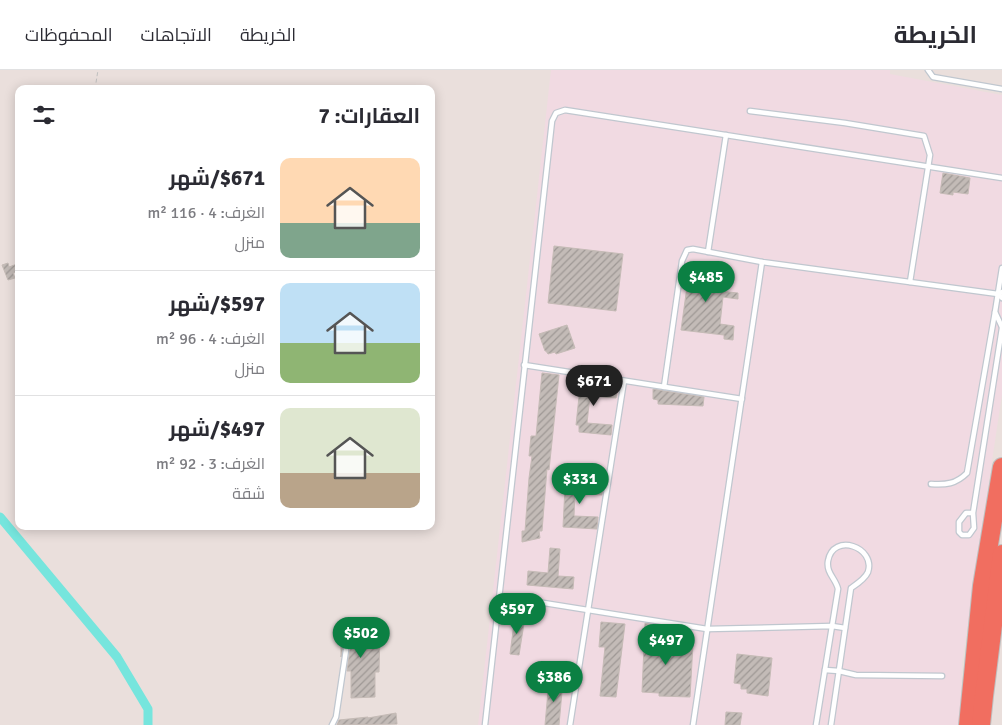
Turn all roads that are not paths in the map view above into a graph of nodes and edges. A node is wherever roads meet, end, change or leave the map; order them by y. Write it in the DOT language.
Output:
graph roads {
  1 [pos="928,70"];
  2 [pos="1002,89"];
  3 [pos="750,111"];
  4 [pos="726,135"];
  5 [pos="927,166"];
  6 [pos="1002,178"];
  7 [pos="708,252"];
  8 [pos="762,262"];
  9 [pos="1002,268"];
  10 [pos="910,282"];
  11 [pos="1001,295"];
  12 [pos="995,312"];
  13 [pos="1002,328"];
  14 [pos="524,365"];
  15 [pos="624,381"];
  16 [pos="664,387"];
  17 [pos="742,399"];
  18 [pos="1002,467"];
  19 [pos="931,484"];
  20 [pos="974,513"];
  21 [pos="1002,554"];
  22 [pos="500,596"];
  23 [pos="588,610"];
  24 [pos="832,626"];
  25 [pos="845,628"];
  26 [pos="707,629"];
  27 [pos="1002,640"];
  28 [pos="346,650"];
  29 [pos="825,670"];
  30 [pos="839,671"];
  31 [pos="942,676"];
  32 [pos="332,725"];
  33 [pos="485,725"];
  34 [pos="570,725"];
  35 [pos="694,725"];
  36 [pos="816,725"];
  37 [pos="831,725"];
  38 [pos="968,725"];
  39 [pos="982,725"];
  40 [pos="993,725"];
  1 -- 2 [label="lane"];
  3 -- 5 [label="lane"];
  4 -- 5 [label="lane"];
  4 -- 7 [label="lane"];
  4 -- 14 [label="lane"];
  5 -- 6 [label="lane"];
  5 -- 10 [label="lane"];
  7 -- 8 [label="lane"];
  7 -- 16 [label="lane"];
  8 -- 10 [label="lane"];
  8 -- 17 [label="lane"];
  9 -- 11 [label="lane"];
  10 -- 11 [label="lane"];
  11 -- 12 [label="lane"];
  12 -- 13 [label="lane"];
  12 -- 19 [label="lane"];
  13 -- 20 [label="lane"];
  14 -- 15 [label="lane"];
  14 -- 22 [label="lane"];
  15 -- 16 [label="lane"];
  15 -- 23 [label="lane"];
  16 -- 17 [label="lane"];
  17 -- 26 [label="lane"];
  18 -- 38 [label="highway"];
  20 -- 20 [label="lane"];
  21 -- 39 [label="highway"];
  22 -- 23 [label="lane"];
  22 -- 33 [label="lane"];
  23 -- 26 [label="lane"];
  23 -- 34 [label="lane"];
  24 -- 25 [label="lane"];
  24 -- 25 [label="lane"];
  24 -- 26 [label="lane"];
  24 -- 29 [label="lane"];
  25 -- 30 [label="lane"];
  26 -- 35 [label="lane"];
  27 -- 40 [label="highway"];
  28 -- 32 [label="lane"];
  29 -- 30 [label="lane"];
  29 -- 36 [label="lane"];
  30 -- 31 [label="lane"];
  30 -- 37 [label="lane"];
}
